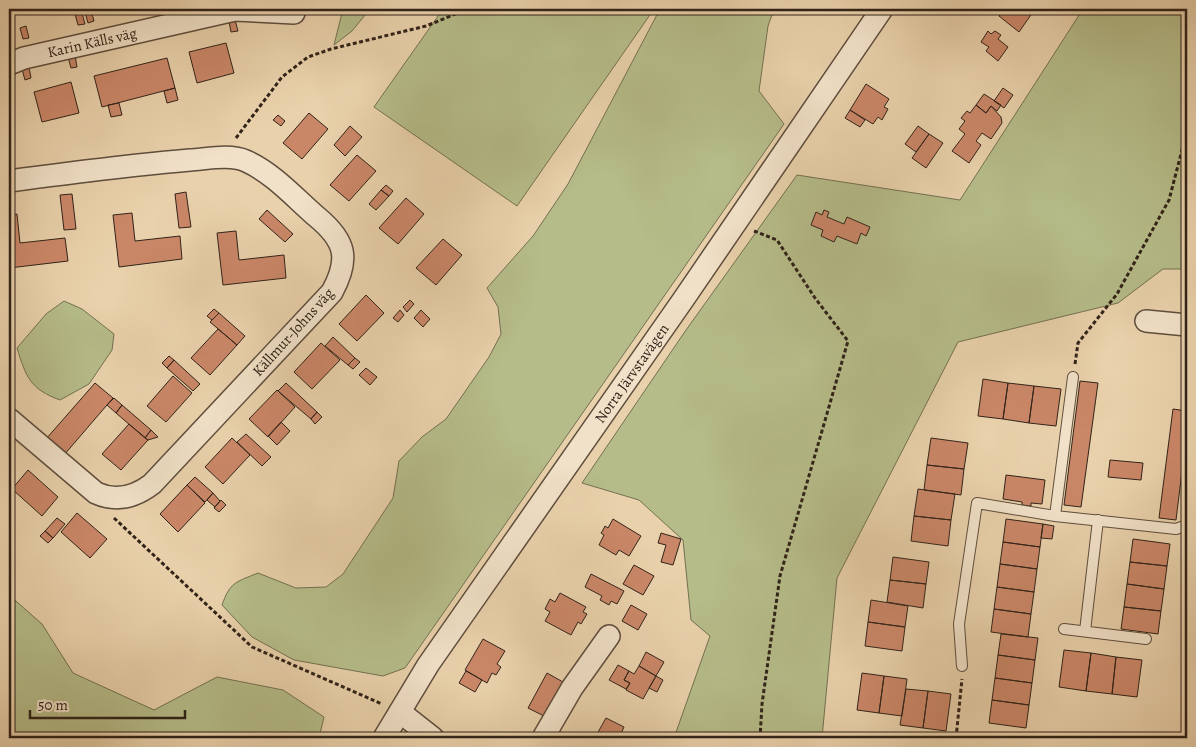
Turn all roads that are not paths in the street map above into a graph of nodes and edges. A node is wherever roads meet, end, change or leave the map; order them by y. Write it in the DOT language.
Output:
graph roads {
  1 [pos="882,9"];
  2 [pos="294,13"];
  3 [pos="9,64"];
  4 [pos="9,181"];
  5 [pos="1146,321"];
  6 [pos="1187,325"];
  7 [pos="1073,377"];
  8 [pos="9,419"];
  9 [pos="1055,516"];
  10 [pos="1098,520"];
  11 [pos="1187,525"];
  12 [pos="1064,629"];
  13 [pos="1085,631"];
  14 [pos="609,636"];
  15 [pos="1146,639"];
  16 [pos="962,666"];
  17 [pos="400,712"];
  18 [pos="384,738"];
  19 [pos="433,738"];
  20 [pos="543,738"];
  1 -- 17 [label="street, Norra Järvstavägen"];
  2 -- 3 [label="street, Karin Källs väg"];
  4 -- 8 [label="street, Källmur-Johns väg"];
  5 -- 6 [label="street"];
  7 -- 9 [label="lane"];
  9 -- 10 [label="lane"];
  9 -- 16 [label="lane"];
  10 -- 11 [label="lane"];
  10 -- 13 [label="lane"];
  12 -- 13 [label="lane"];
  13 -- 15 [label="lane"];
  14 -- 20 [label="street"];
  17 -- 18 [label="street, Norra Järvstavägen"];
  17 -- 19 [label="street"];
}
